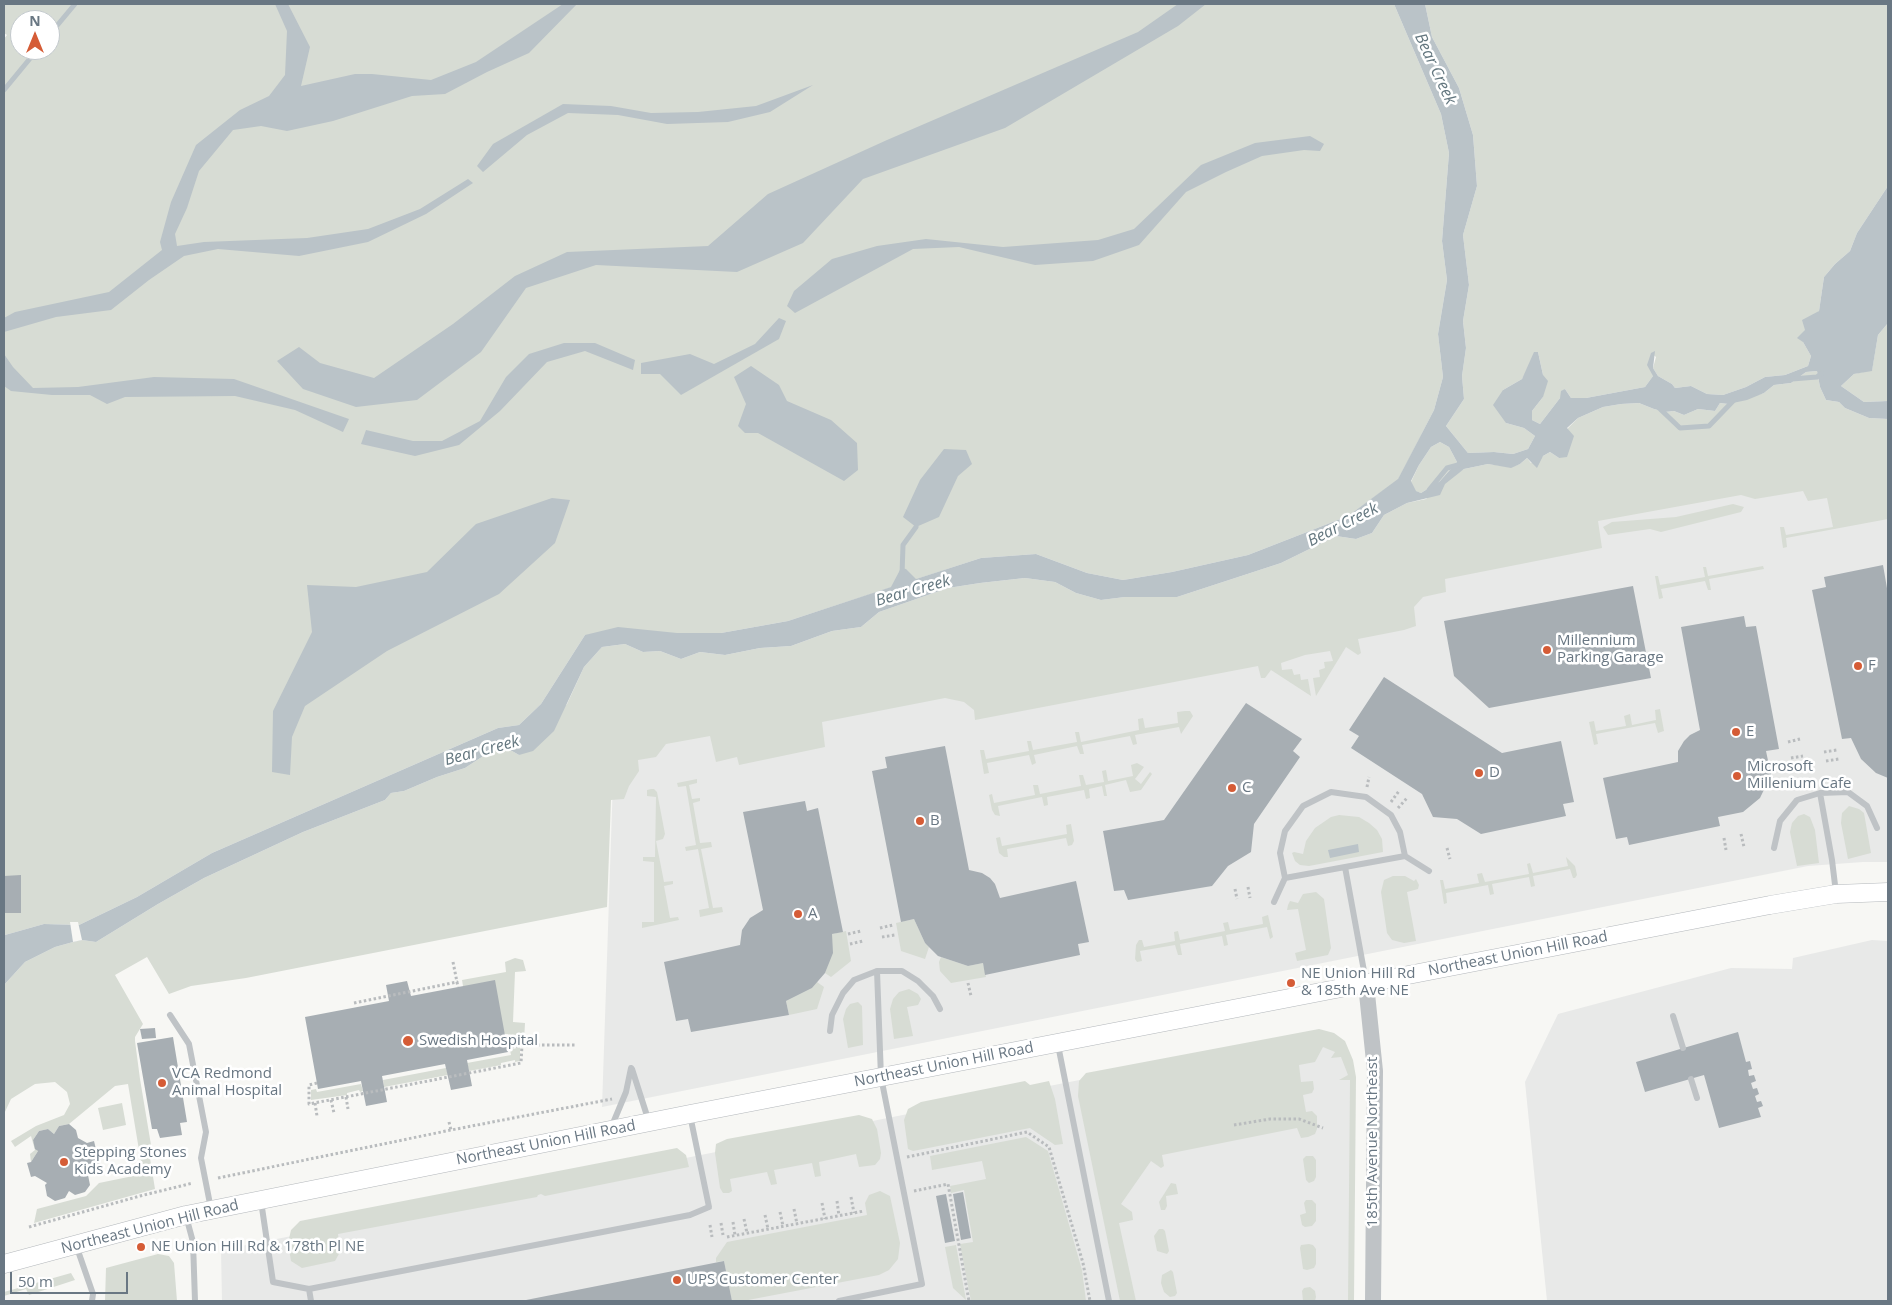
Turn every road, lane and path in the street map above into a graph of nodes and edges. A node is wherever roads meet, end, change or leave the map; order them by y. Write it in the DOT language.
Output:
graph roads {
  1 [pos="1800,740"];
  2 [pos="1788,742"];
  3 [pos="1837,750"];
  4 [pos="1824,752"];
  5 [pos="1803,756"];
  6 [pos="1791,758"];
  7 [pos="1839,759"];
  8 [pos="1826,761"];
  9 [pos="1805,765"];
  10 [pos="1793,768"];
  11 [pos="1369,776"];
  12 [pos="1366,790"];
  13 [pos="1399,791"];
  14 [pos="1820,793"];
  15 [pos="1407,798"];
  16 [pos="1391,802"];
  17 [pos="1398,808"];
  18 [pos="1877,828"];
  19 [pos="1740,834"];
  20 [pos="1724,838"];
  21 [pos="1744,847"];
  22 [pos="1448,848"];
  23 [pos="1774,848"];
  24 [pos="1726,850"];
  25 [pos="1405,856"];
  26 [pos="1450,860"];
  27 [pos="1345,867"];
  28 [pos="1429,872"];
  29 [pos="1285,878"];
  30 [pos="1248,887"];
  31 [pos="1235,889"];
  32 [pos="1888,892"];
  33 [pos="1836,894"];
  34 [pos="1250,898"];
  35 [pos="1237,899"];
  36 [pos="1274,902"];
  37 [pos="894,925"];
  38 [pos="880,928"];
  39 [pos="861,931"];
  40 [pos="848,934"];
  41 [pos="895,935"];
  42 [pos="882,937"];
  43 [pos="863,941"];
  44 [pos="850,944"];
  45 [pos="453,962"];
  46 [pos="877,971"];
  47 [pos="457,982"];
  48 [pos="968,982"];
  49 [pos="1366,984"];
  50 [pos="458,988"];
  51 [pos="971,996"];
  52 [pos="354,1003"];
  53 [pos="940,1009"];
  54 [pos="170,1015"];
  55 [pos="1673,1016"];
  56 [pos="830,1031"];
  57 [pos="1058,1044"];
  58 [pos="522,1045"];
  59 [pos="574,1045"];
  60 [pos="507,1048"];
  61 [pos="1683,1048"];
  62 [pos="881,1077"];
  63 [pos="1691,1079"];
  64 [pos="317,1083"];
  65 [pos="346,1097"];
  66 [pos="615,1098"];
  67 [pos="1697,1098"];
  68 [pos="331,1100"];
  69 [pos="315,1103"];
  70 [pos="348,1109"];
  71 [pos="334,1113"];
  72 [pos="690,1114"];
  73 [pos="317,1116"];
  74 [pos="450,1122"];
  75 [pos="649,1123"];
  76 [pos="1234,1125"];
  77 [pos="1324,1128"];
  78 [pos="451,1130"];
  79 [pos="610,1131"];
  80 [pos="896,1159"];
  81 [pos="218,1178"];
  82 [pos="193,1183"];
  83 [pos="904,1194"];
  84 [pos="851,1197"];
  85 [pos="261,1200"];
  86 [pos="837,1201"];
  87 [pos="822,1203"];
  88 [pos="794,1209"];
  89 [pos="212,1210"];
  90 [pos="864,1211"];
  91 [pos="780,1212"];
  92 [pos="854,1213"];
  93 [pos="186,1215"];
  94 [pos="765,1215"];
  95 [pos="839,1216"];
  96 [pos="825,1218"];
  97 [pos="744,1219"];
  98 [pos="733,1222"];
  99 [pos="720,1223"];
  100 [pos="797,1224"];
  101 [pos="710,1225"];
  102 [pos="783,1226"];
  103 [pos="29,1227"];
  104 [pos="768,1229"];
  105 [pos="747,1233"];
  106 [pos="735,1235"];
  107 [pos="712,1237"];
  108 [pos="76,1245"];
  109 [pos="4,1264"];
  110 [pos="309,1289"];
  111 [pos="92,1301"];
  112 [pos="195,1301"];
  113 [pos="312,1301"];
  114 [pos="839,1301"];
  115 [pos="969,1301"];
  116 [pos="1090,1301"];
  117 [pos="1109,1301"];
  118 [pos="1373,1301"];
  1 -- 2 [label="path"];
  3 -- 4 [label="path"];
  5 -- 6 [label="path"];
  7 -- 8 [label="path"];
  9 -- 10 [label="path"];
  11 -- 12 [label="path"];
  13 -- 16 [label="path"];
  14 -- 18 [label="lane"];
  14 -- 23 [label="lane"];
  14 -- 33 [label="lane"];
  15 -- 17 [label="path"];
  19 -- 21 [label="path"];
  20 -- 24 [label="path"];
  22 -- 26 [label="path"];
  25 -- 27 [label="lane"];
  25 -- 28 [label="lane"];
  25 -- 29 [label="lane"];
  27 -- 29 [label="lane"];
  27 -- 49 [label="lane"];
  29 -- 36 [label="lane"];
  30 -- 34 [label="path"];
  31 -- 35 [label="path"];
  32 -- 33 [label="main road, Northeast Union Hill Road"];
  33 -- 49 [label="main road, Northeast Union Hill Road"];
  37 -- 38 [label="path"];
  39 -- 40 [label="path"];
  41 -- 42 [label="path"];
  43 -- 44 [label="path"];
  45 -- 47 [label="path"];
  46 -- 53 [label="lane"];
  46 -- 56 [label="lane"];
  46 -- 62 [label="lane"];
  47 -- 50 [label="path"];
  47 -- 52 [label="path"];
  48 -- 51 [label="path"];
  49 -- 57 [label="main road, Northeast Union Hill Road"];
  49 -- 118 [label="street, 185th Avenue Northeast"];
  54 -- 89 [label="lane"];
  55 -- 61 [label="lane"];
  57 -- 62 [label="main road, Northeast Union Hill Road"];
  57 -- 117 [label="lane"];
  58 -- 59 [label="path"];
  58 -- 60 [label="path"];
  58 -- 65 [label="path"];
  62 -- 72 [label="main road, Northeast Union Hill Road"];
  62 -- 80 [label="lane"];
  63 -- 67 [label="lane"];
  64 -- 69 [label="path"];
  65 -- 68 [label="path"];
  65 -- 70 [label="path"];
  66 -- 78 [label="path"];
  68 -- 69 [label="path"];
  68 -- 71 [label="path"];
  69 -- 73 [label="path"];
  72 -- 75 [label="main road, Northeast Union Hill Road"];
  72 -- 110 [label="lane"];
  74 -- 78 [label="path"];
  75 -- 79 [label="main road, Northeast Union Hill Road"];
  75 -- 79 [label="lane"];
  76 -- 77 [label="path"];
  78 -- 81 [label="path"];
  79 -- 85 [label="main road, Northeast Union Hill Road"];
  80 -- 83 [label="lane"];
  80 -- 116 [label="path"];
  82 -- 103 [label="path"];
  83 -- 114 [label="lane"];
  83 -- 115 [label="path"];
  84 -- 92 [label="path"];
  85 -- 89 [label="main road, Northeast Union Hill Road"];
  85 -- 110 [label="lane"];
  86 -- 95 [label="path"];
  87 -- 96 [label="path"];
  88 -- 100 [label="path"];
  89 -- 93 [label="main road, Northeast Union Hill Road"];
  90 -- 92 [label="path"];
  91 -- 102 [label="path"];
  92 -- 95 [label="path"];
  93 -- 108 [label="main road, Northeast Union Hill Road"];
  93 -- 112 [label="lane"];
  94 -- 104 [label="path"];
  95 -- 96 [label="path"];
  96 -- 100 [label="path"];
  97 -- 105 [label="path"];
  98 -- 106 [label="path"];
  99 -- 106 [label="path"];
  100 -- 102 [label="path"];
  101 -- 107 [label="path"];
  102 -- 104 [label="path"];
  104 -- 105 [label="path"];
  105 -- 106 [label="path"];
  108 -- 109 [label="main road, Northeast Union Hill Road"];
  108 -- 111 [label="lane"];
  110 -- 113 [label="lane"];
}
